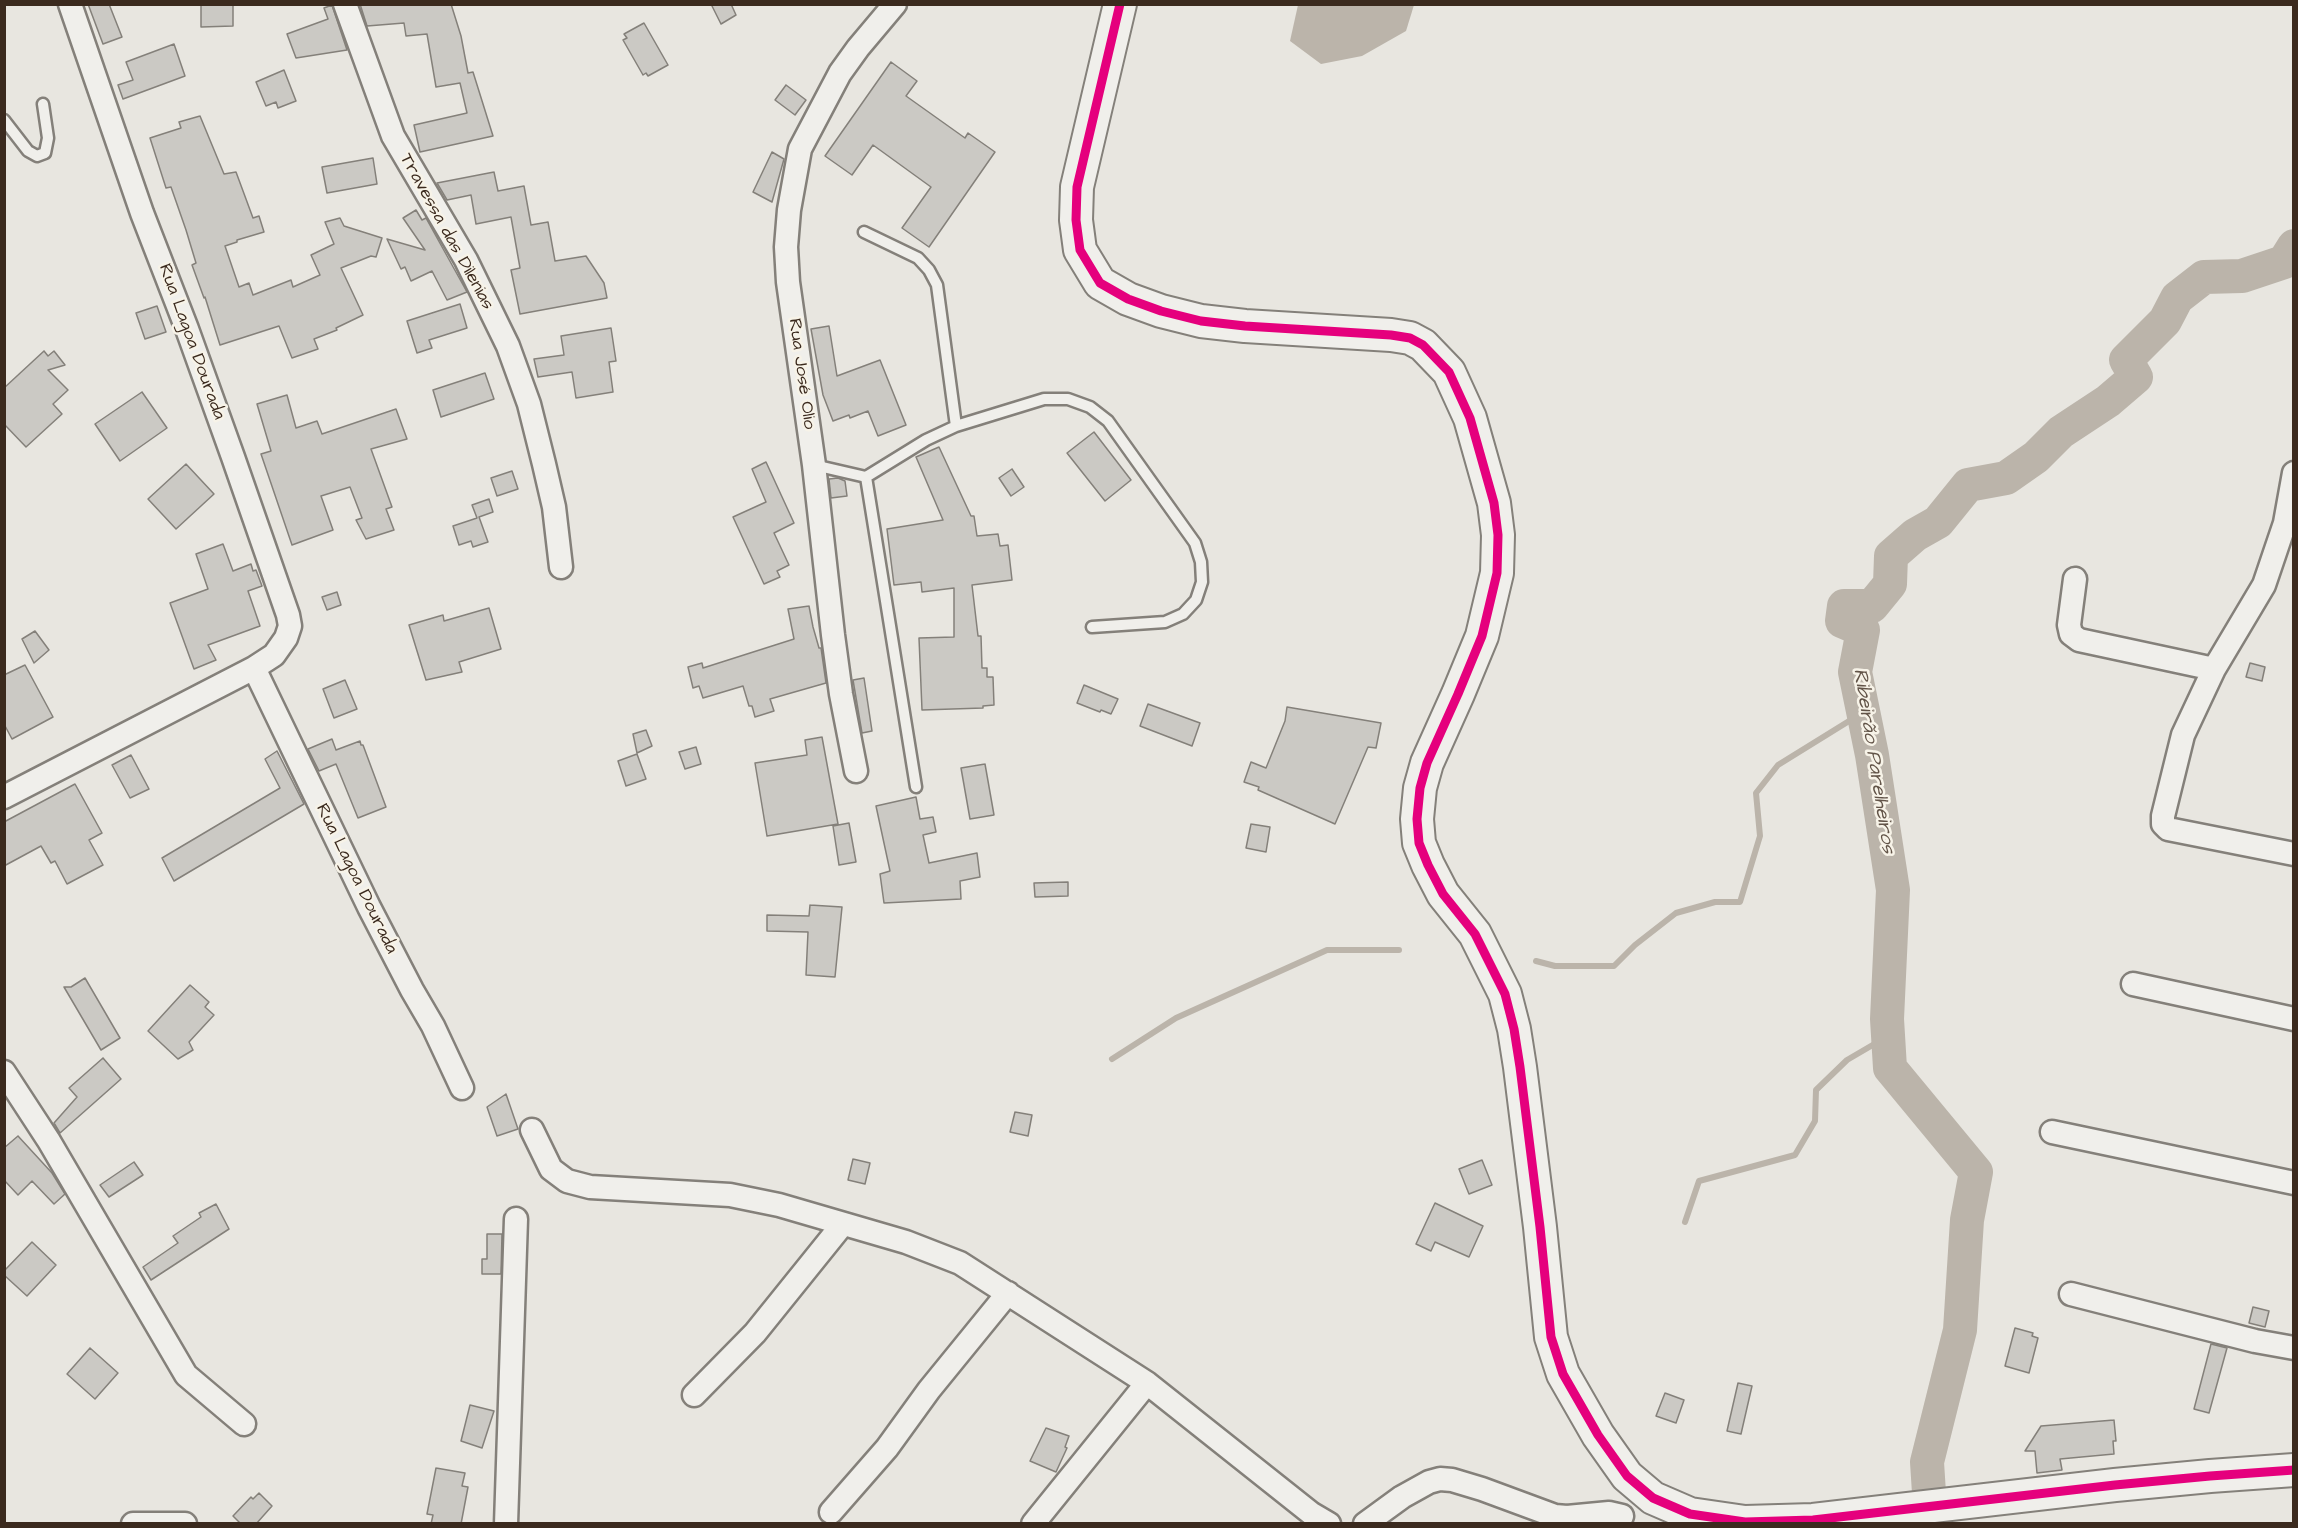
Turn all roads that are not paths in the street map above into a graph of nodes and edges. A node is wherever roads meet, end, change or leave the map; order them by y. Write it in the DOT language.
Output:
graph roads {
  1 [pos="70,4"];
  2 [pos="345,4"];
  3 [pos="895,4"];
  4 [pos="1120,4"];
  5 [pos="43,104"];
  6 [pos="4,120"];
  7 [pos="864,232"];
  8 [pos="956,426"];
  9 [pos="814,465"];
  10 [pos="2294,473"];
  11 [pos="866,477"];
  12 [pos="561,567"];
  13 [pos="2075,579"];
  14 [pos="1092,627"];
  15 [pos="254,668"];
  16 [pos="2214,669"];
  17 [pos="856,771"];
  18 [pos="916,787"];
  19 [pos="4,797"];
  20 [pos="2294,854"];
  21 [pos="2133,984"];
  22 [pos="2294,1019"];
  23 [pos="4,1072"];
  24 [pos="462,1088"];
  25 [pos="532,1130"];
  26 [pos="2052,1132"];
  27 [pos="2294,1183"];
  28 [pos="516,1220"];
  29 [pos="842,1225"];
  30 [pos="1008,1293"];
  31 [pos="2071,1294"];
  32 [pos="2294,1348"];
  33 [pos="1147,1383"];
  34 [pos="694,1395"];
  35 [pos="244,1425"];
  36 [pos="2294,1470"];
  37 [pos="1653,1498"];
  38 [pos="831,1512"];
  39 [pos="1615,1520"];
  40 [pos="133,1524"];
  41 [pos="185,1524"];
  42 [pos="506,1524"];
  43 [pos="1033,1524"];
  44 [pos="1329,1524"];
  45 [pos="1365,1524"];
  1 -- 15 [label="street, Rua Lagoa Dourada"];
  2 -- 12 [label="street, Travessa das Dilenias"];
  3 -- 9 [label="street, Rua José Olio"];
  4 -- 37 [label="main road"];
  5 -- 6 [label="lane"];
  7 -- 8 [label="lane"];
  8 -- 11 [label="lane"];
  8 -- 14 [label="lane"];
  9 -- 11 [label="lane"];
  9 -- 17 [label="street, Rua José Olio"];
  10 -- 16 [label="street"];
  11 -- 18 [label="lane"];
  13 -- 16 [label="street"];
  15 -- 19 [label="street, Rua Lagoa Dourada"];
  15 -- 24 [label="street, Rua Lagoa Dourada"];
  16 -- 20 [label="street"];
  21 -- 22 [label="street"];
  23 -- 35 [label="street"];
  25 -- 29 [label="street"];
  26 -- 27 [label="street"];
  28 -- 42 [label="street"];
  29 -- 30 [label="street"];
  29 -- 34 [label="street"];
  30 -- 33 [label="street"];
  30 -- 38 [label="street"];
  31 -- 32 [label="street"];
  33 -- 43 [label="street"];
  33 -- 44 [label="street"];
  36 -- 37 [label="main road"];
  37 -- 39 [label="street"];
  39 -- 45 [label="street"];
  40 -- 41 [label="street"];
}
